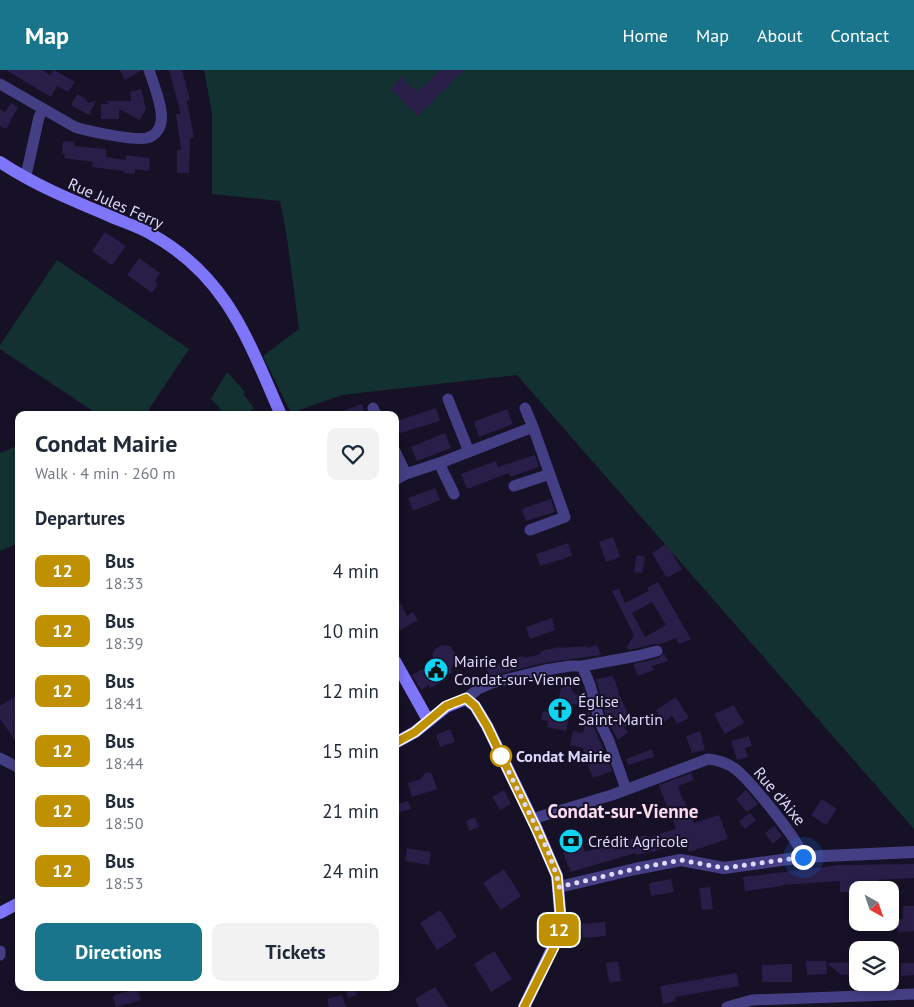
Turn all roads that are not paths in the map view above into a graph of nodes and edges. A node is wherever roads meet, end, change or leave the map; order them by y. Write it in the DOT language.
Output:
graph roads {
  1 [pos="149,70"];
  2 [pos="0,84"];
  3 [pos="43,109"];
  4 [pos="0,162"];
  5 [pos="24,177"];
  6 [pos="448,399"];
  7 [pos="525,408"];
  8 [pos="280,411"];
  9 [pos="533,427"];
  10 [pos="469,452"];
  11 [pos="399,459"];
  12 [pos="439,463"];
  13 [pos="406,474"];
  14 [pos="550,474"];
  15 [pos="399,478"];
  16 [pos="514,486"];
  17 [pos="454,494"];
  18 [pos="530,530"];
  19 [pos="657,651"];
  20 [pos="582,666"];
  21 [pos="399,668"];
  22 [pos="466,698"];
  23 [pos="428,720"];
  24 [pos="399,741"];
  25 [pos="0,758"];
  26 [pos="15,766"];
  27 [pos="626,789"];
  28 [pos="532,819"];
  29 [pos="914,852"];
  30 [pos="803,857"];
  31 [pos="559,887"];
  32 [pos="15,897"];
  33 [pos="0,905"];
  34 [pos="15,905"];
  35 [pos="0,913"];
  36 [pos="0,951"];
  37 [pos="0,955"];
  38 [pos="914,994"];
  39 [pos="524,1007"];
  40 [pos="727,1007"];
  1 -- 3 [label="street"];
  2 -- 3 [label="street"];
  3 -- 5 [label="street"];
  4 -- 5 [label="main road, Rue Jules Ferry"];
  5 -- 8 [label="main road, Rue Jules Ferry"];
  6 -- 10 [label="street"];
  7 -- 9 [label="street"];
  9 -- 10 [label="street"];
  9 -- 14 [label="street"];
  10 -- 12 [label="street"];
  11 -- 13 [label="street"];
  12 -- 13 [label="street"];
  12 -- 17 [label="street"];
  13 -- 15 [label="street"];
  14 -- 16 [label="street"];
  14 -- 18 [label="street"];
  19 -- 20 [label="street"];
  20 -- 22 [label="street"];
  20 -- 27 [label="street"];
  21 -- 23 [label="main road"];
  22 -- 23 [label="main road"];
  22 -- 28 [label="main road"];
  23 -- 24 [label="main road"];
  25 -- 26 [label="street"];
  27 -- 28 [label="street, Rue d'Aixe"];
  27 -- 30 [label="street, Rue d'Aixe"];
  28 -- 31 [label="main road"];
  29 -- 30 [label="street"];
  30 -- 31 [label="street"];
  31 -- 39 [label="main road"];
  32 -- 33 [label="main road"];
  34 -- 35 [label="main road"];
  36 -- 37 [label="street"];
  38 -- 40 [label="street"];
}
